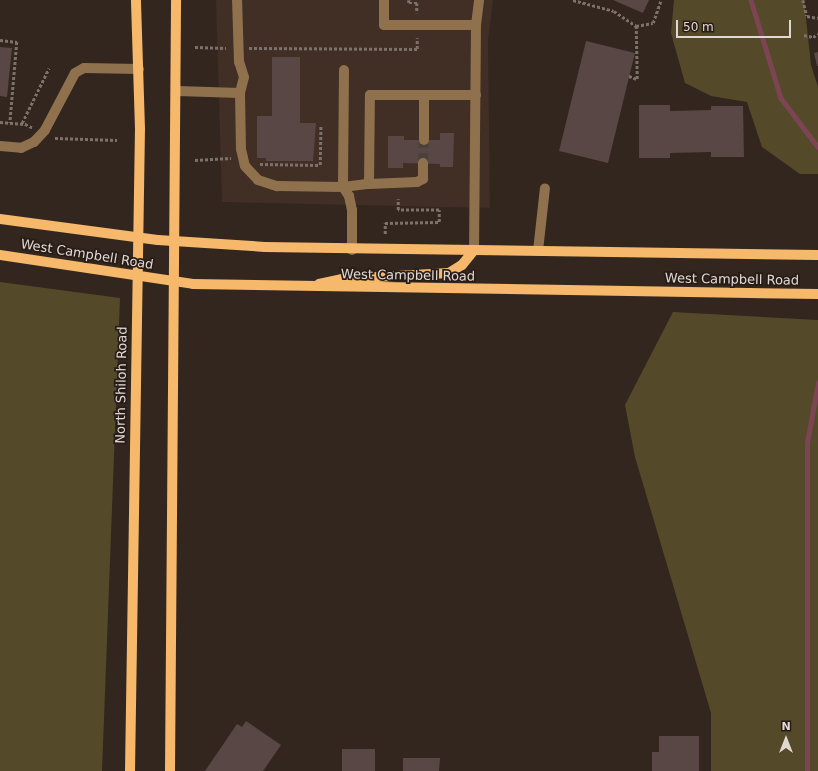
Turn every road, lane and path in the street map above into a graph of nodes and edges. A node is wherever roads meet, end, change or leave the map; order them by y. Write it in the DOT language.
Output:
graph roads {
  1 [pos="136,0"];
  2 [pos="176,0"];
  3 [pos="237,0"];
  4 [pos="384,0"];
  5 [pos="409,0"];
  6 [pos="479,0"];
  7 [pos="572,0"];
  8 [pos="661,0"];
  9 [pos="803,0"];
  10 [pos="417,16"];
  11 [pos="818,18"];
  12 [pos="476,25"];
  13 [pos="636,26"];
  14 [pos="818,34"];
  15 [pos="417,35"];
  16 [pos="804,35"];
  17 [pos="0,40"];
  18 [pos="195,47"];
  19 [pos="228,48"];
  20 [pos="249,48"];
  21 [pos="49,68"];
  22 [pos="139,69"];
  23 [pos="344,70"];
  24 [pos="629,76"];
  25 [pos="177,91"];
  26 [pos="240,92"];
  27 [pos="476,95"];
  28 [pos="424,96"];
  29 [pos="0,122"];
  30 [pos="10,123"];
  31 [pos="26,125"];
  32 [pos="321,126"];
  33 [pos="35,129"];
  34 [pos="52,137"];
  35 [pos="117,140"];
  36 [pos="424,140"];
  37 [pos="0,146"];
  38 [pos="232,158"];
  39 [pos="195,160"];
  40 [pos="423,163"];
  41 [pos="259,164"];
  42 [pos="368,184"];
  43 [pos="343,187"];
  44 [pos="545,188"];
  45 [pos="398,199"];
  46 [pos="0,219"];
  47 [pos="385,234"];
  48 [pos="137,238"];
  49 [pos="175,242"];
  50 [pos="352,250"];
  51 [pos="474,250"];
  52 [pos="538,250"];
  53 [pos="0,255"];
  54 [pos="818,255"];
  55 [pos="137,276"];
  56 [pos="175,282"];
  57 [pos="301,288"];
  58 [pos="818,294"];
  59 [pos="130,771"];
  60 [pos="170,771"];
  1 -- 22 [label="main road, North Shiloh Road"];
  2 -- 25 [label="main road"];
  3 -- 26 [label="lane"];
  4 -- 12 [label="lane"];
  5 -- 10 [label="path"];
  6 -- 12 [label="lane"];
  7 -- 13 [label="path"];
  8 -- 13 [label="path"];
  9 -- 11 [label="path"];
  12 -- 27 [label="lane"];
  13 -- 24 [label="path"];
  14 -- 16 [label="path"];
  15 -- 20 [label="path"];
  17 -- 30 [label="path"];
  18 -- 19 [label="path"];
  21 -- 31 [label="path"];
  22 -- 37 [label="lane"];
  22 -- 48 [label="main road, North Shiloh Road"];
  23 -- 43 [label="lane"];
  25 -- 26 [label="lane"];
  25 -- 49 [label="main road"];
  26 -- 43 [label="lane"];
  27 -- 28 [label="lane"];
  27 -- 51 [label="lane"];
  28 -- 36 [label="lane"];
  28 -- 42 [label="lane"];
  29 -- 30 [label="path"];
  30 -- 31 [label="path"];
  31 -- 33 [label="path"];
  32 -- 41 [label="path"];
  34 -- 35 [label="path"];
  38 -- 39 [label="path"];
  40 -- 42 [label="lane"];
  42 -- 43 [label="lane"];
  43 -- 50 [label="lane"];
  44 -- 52 [label="lane"];
  45 -- 47 [label="path"];
  46 -- 48 [label="main road, West Campbell Road"];
  48 -- 49 [label="main road, West Campbell Road"];
  48 -- 55 [label="main road, North Shiloh Road"];
  49 -- 50 [label="main road, West Campbell Road"];
  49 -- 56 [label="main road"];
  50 -- 51 [label="main road, West Campbell Road"];
  51 -- 52 [label="main road, West Campbell Road"];
  51 -- 57 [label="main road"];
  52 -- 54 [label="main road, West Campbell Road"];
  53 -- 55 [label="main road, West Campbell Road"];
  55 -- 56 [label="main road, West Campbell Road"];
  55 -- 59 [label="main road, North Shiloh Road"];
  56 -- 57 [label="main road, West Campbell Road"];
  56 -- 60 [label="main road"];
  57 -- 58 [label="main road, West Campbell Road"];
}
